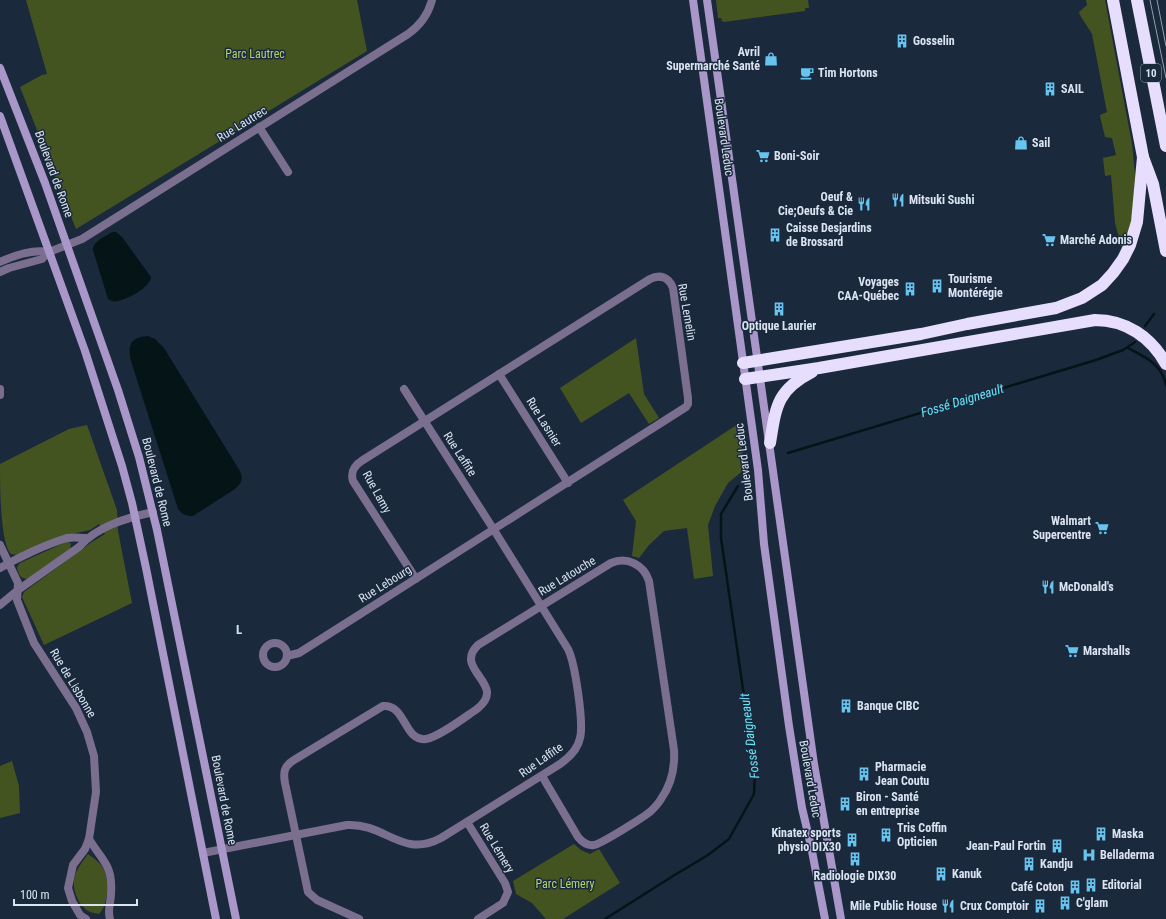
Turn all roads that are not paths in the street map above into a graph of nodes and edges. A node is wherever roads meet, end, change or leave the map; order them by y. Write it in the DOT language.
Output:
graph roads {
  1 [pos="432,0"];
  2 [pos="693,0"];
  3 [pos="707,0"];
  4 [pos="1113,0"];
  5 [pos="1137,0"];
  6 [pos="0,68"];
  7 [pos="0,116"];
  8 [pos="259,127"];
  9 [pos="1166,146"];
  10 [pos="1143,157"];
  11 [pos="288,172"];
  12 [pos="68,245"];
  13 [pos="1166,251"];
  14 [pos="49,252"];
  15 [pos="0,262"];
  16 [pos="0,272"];
  17 [pos="758,361"];
  18 [pos="743,363"];
  19 [pos="1166,364"];
  20 [pos="819,368"];
  21 [pos="499,374"];
  22 [pos="760,377"];
  23 [pos="745,379"];
  24 [pos="0,388"];
  25 [pos="404,389"];
  26 [pos="0,395"];
  27 [pos="424,421"];
  28 [pos="770,443"];
  29 [pos="568,482"];
  30 [pos="153,512"];
  31 [pos="135,516"];
  32 [pos="494,530"];
  33 [pos="86,538"];
  34 [pos="0,545"];
  35 [pos="8,563"];
  36 [pos="0,568"];
  37 [pos="416,579"];
  38 [pos="18,590"];
  39 [pos="0,604"];
  40 [pos="542,606"];
  41 [pos="287,656"];
  42 [pos="542,776"];
  43 [pos="467,822"];
  44 [pos="295,835"];
  45 [pos="89,839"];
  46 [pos="222,849"];
  47 [pos="203,853"];
  48 [pos="86,919"];
  49 [pos="110,919"];
  50 [pos="216,919"];
  51 [pos="236,919"];
  52 [pos="359,919"];
  53 [pos="478,919"];
  54 [pos="825,919"];
  55 [pos="841,919"];
  1 -- 8 [label="street, Rue Lautrec"];
  2 -- 18 [label="street, Boulevard Leduc"];
  3 -- 17 [label="street, Boulevard Leduc"];
  4 -- 10 [label="highway"];
  5 -- 9 [label="highway, 10"];
  6 -- 12 [label="street, Boulevard de Rome"];
  7 -- 14 [label="street"];
  8 -- 11 [label="street"];
  8 -- 12 [label="street, Rue Lautrec"];
  10 -- 13 [label="highway"];
  10 -- 17 [label="highway"];
  12 -- 14 [label="street, Rue Lautrec"];
  12 -- 30 [label="street, Boulevard de Rome"];
  14 -- 15 [label="street, Rue Lautrec"];
  14 -- 16 [label="street, Rue Lautrec"];
  14 -- 31 [label="street"];
  17 -- 18 [label="highway"];
  17 -- 22 [label="street, Boulevard Leduc"];
  18 -- 23 [label="street, Boulevard Leduc"];
  19 -- 20 [label="highway"];
  20 -- 22 [label="highway"];
  20 -- 28 [label="highway"];
  21 -- 27 [label="street, Rue Lemelin"];
  21 -- 29 [label="street, Rue Lasnier"];
  21 -- 29 [label="street, Rue Lemelin"];
  22 -- 23 [label="highway"];
  22 -- 28 [label="street, Boulevard Leduc"];
  23 -- 54 [label="street, Boulevard Leduc"];
  24 -- 26 [label="street"];
  25 -- 27 [label="street, Rue Laffite"];
  27 -- 32 [label="street, Rue Laffite"];
  27 -- 37 [label="street, Rue Lamy"];
  28 -- 55 [label="street, Boulevard Leduc"];
  29 -- 32 [label="street, Rue Lemelin"];
  30 -- 31 [label="street"];
  30 -- 46 [label="street, Boulevard de Rome"];
  31 -- 33 [label="street"];
  31 -- 47 [label="street"];
  32 -- 37 [label="street, Rue Lebourg"];
  32 -- 40 [label="street, Rue Laffite"];
  33 -- 35 [label="street"];
  33 -- 38 [label="street"];
  34 -- 35 [label="street, Rue de Lisbonne"];
  35 -- 36 [label="street"];
  35 -- 38 [label="street, Rue de Lisbonne"];
  37 -- 41 [label="street, Rue Lebourg"];
  38 -- 39 [label="street"];
  38 -- 45 [label="street, Rue de Lisbonne"];
  40 -- 42 [label="street, Rue Laffite"];
  40 -- 42 [label="street, Rue Latouche"];
  40 -- 44 [label="street, Rue Latouche"];
  42 -- 43 [label="street, Rue Laffite"];
  43 -- 44 [label="street, Rue Laffite"];
  43 -- 53 [label="street, Rue Lémery"];
  44 -- 46 [label="street, Rue Laffite"];
  44 -- 52 [label="street"];
  45 -- 48 [label="street, Rue de Lisbonne"];
  45 -- 49 [label="street"];
  46 -- 47 [label="street, Rue Laffite"];
  46 -- 51 [label="street, Boulevard de Rome"];
  47 -- 50 [label="street"];
}
